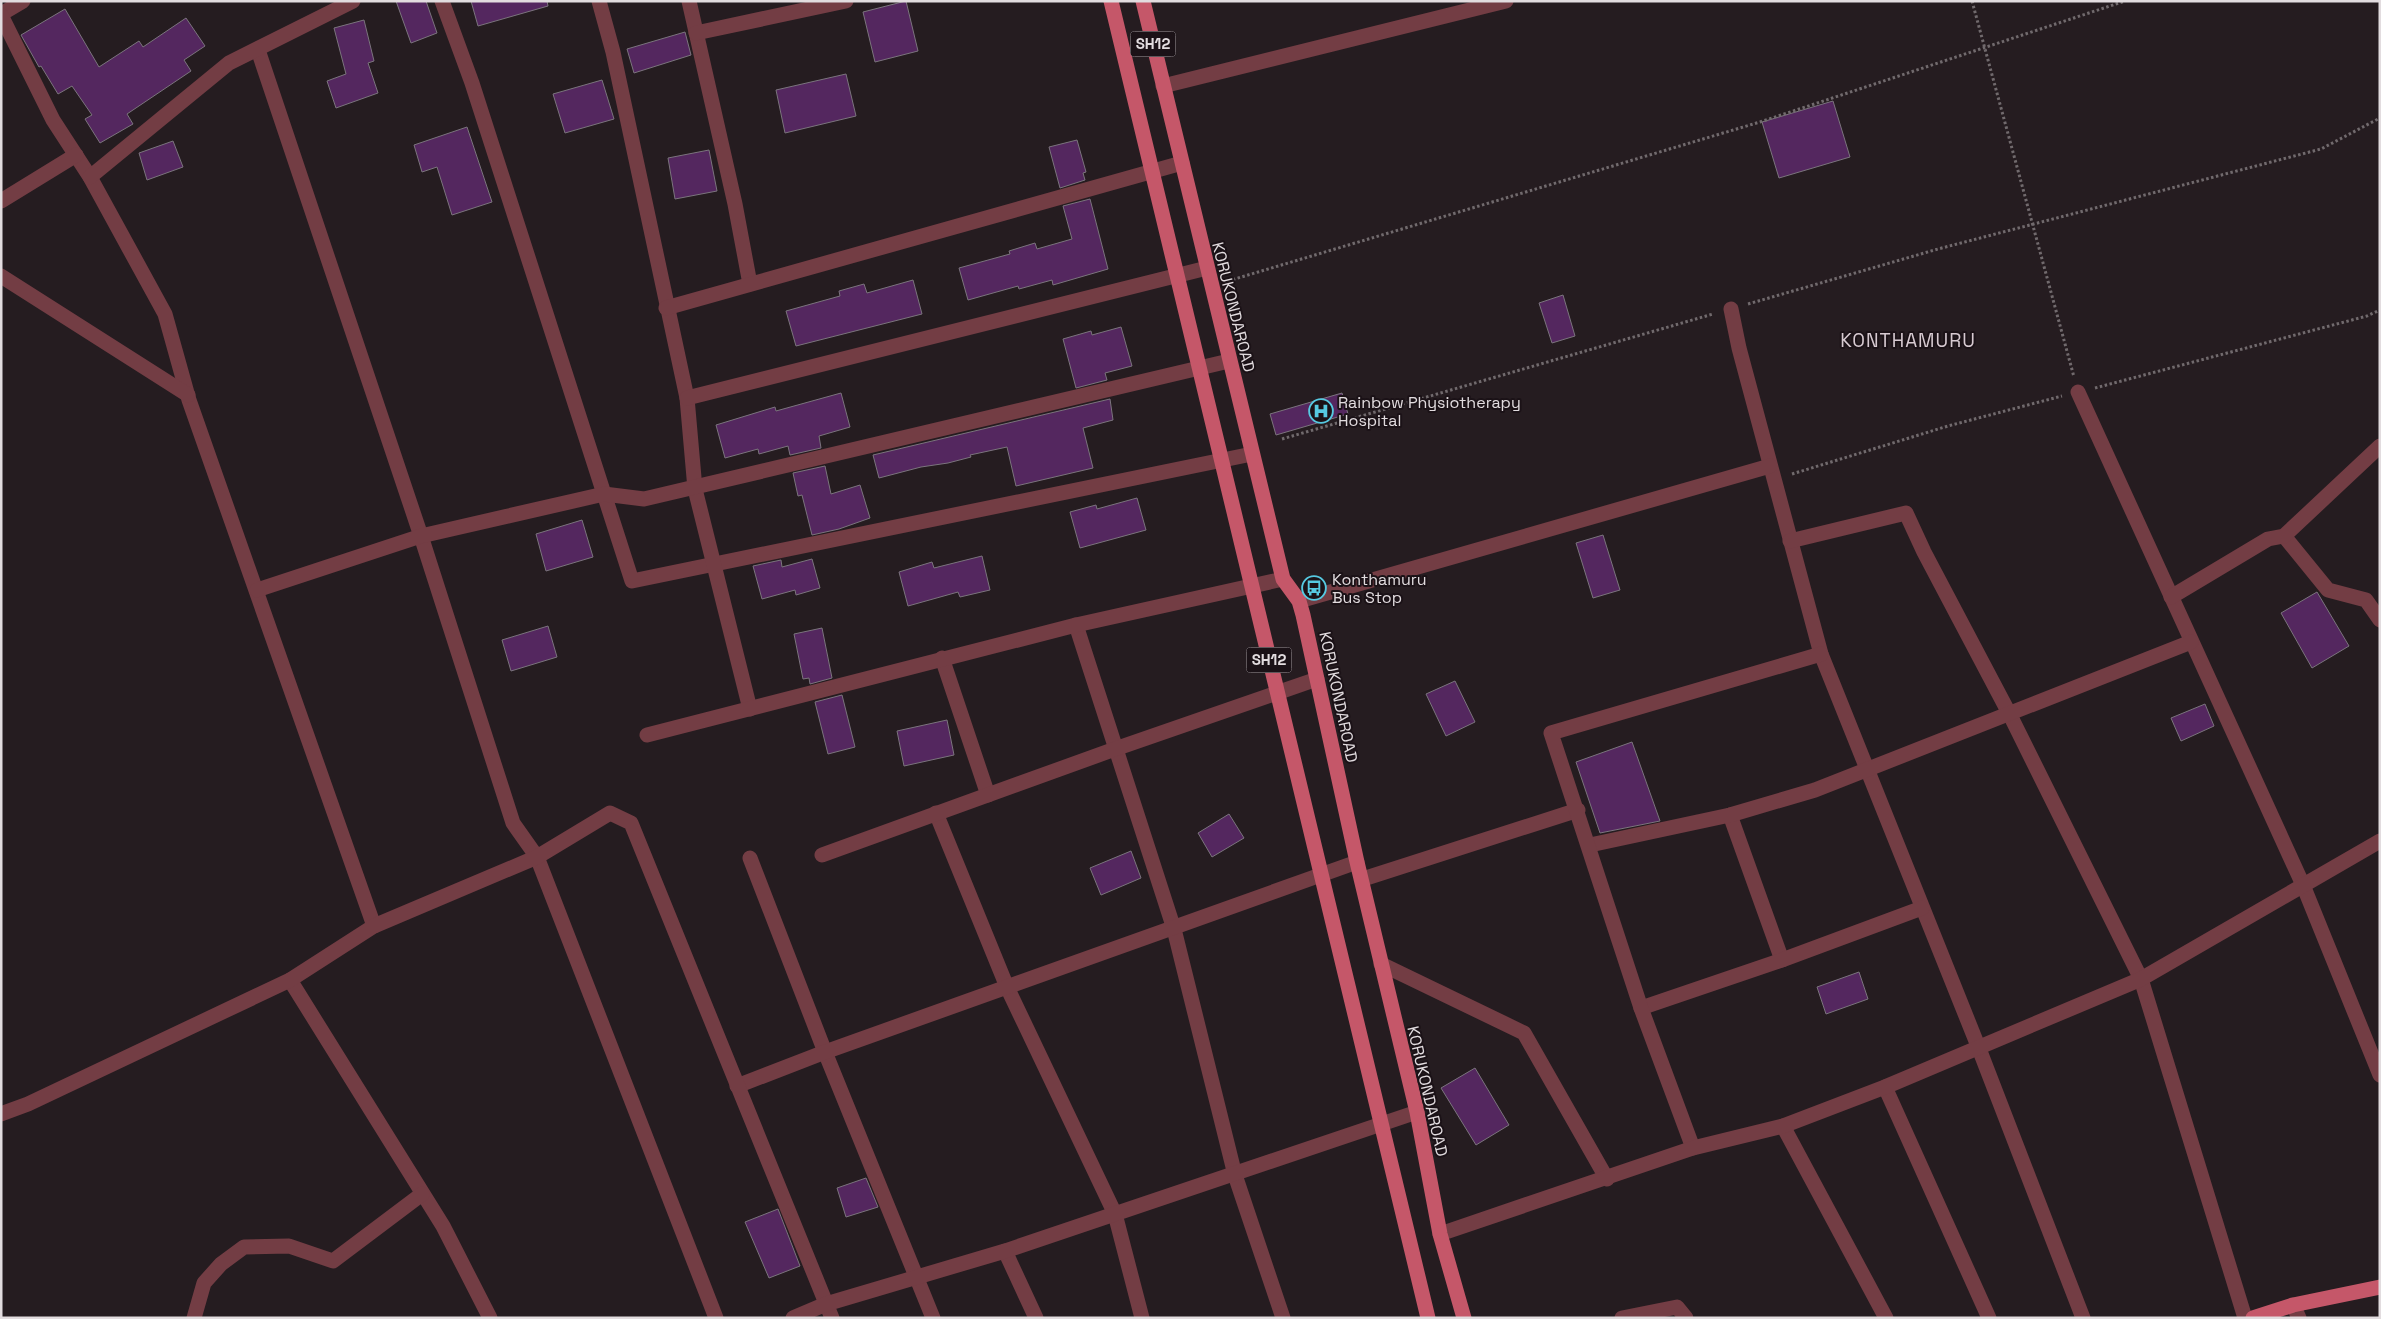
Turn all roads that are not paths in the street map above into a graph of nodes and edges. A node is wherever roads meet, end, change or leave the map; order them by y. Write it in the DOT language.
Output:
graph roads {
  1 [pos="23,1"];
  2 [pos="353,1"];
  3 [pos="442,1"];
  4 [pos="599,1"];
  5 [pos="689,1"];
  6 [pos="846,1"];
  7 [pos="1111,1"];
  8 [pos="1143,1"];
  9 [pos="1506,1"];
  10 [pos="1,15"];
  11 [pos="696,33"];
  12 [pos="258,50"];
  13 [pos="1163,86"];
  14 [pos="76,155"];
  15 [pos="1182,163"];
  16 [pos="1152,171"];
  17 [pos="90,177"];
  18 [pos="1,201"];
  19 [pos="1207,268"];
  20 [pos="1,276"];
  21 [pos="1177,276"];
  22 [pos="750,284"];
  23 [pos="666,308"];
  24 [pos="1731,309"];
  25 [pos="1229,361"];
  26 [pos="1199,368"];
  27 [pos="2078,392"];
  28 [pos="188,394"];
  29 [pos="687,398"];
  30 [pos="2380,446"];
  31 [pos="1252,454"];
  32 [pos="1221,460"];
  33 [pos="1772,472"];
  34 [pos="696,487"];
  35 [pos="604,494"];
  36 [pos="420,536"];
  37 [pos="2284,536"];
  38 [pos="1790,542"];
  39 [pos="715,564"];
  40 [pos="1282,579"];
  41 [pos="1252,586"];
  42 [pos="257,590"];
  43 [pos="2171,597"];
  44 [pos="1299,601"];
  45 [pos="2380,620"];
  46 [pos="1076,625"];
  47 [pos="2191,642"];
  48 [pos="1821,654"];
  49 [pos="942,658"];
  50 [pos="1317,680"];
  51 [pos="1278,693"];
  52 [pos="750,709"];
  53 [pos="2010,715"];
  54 [pos="647,736"];
  55 [pos="1115,749"];
  56 [pos="1867,770"];
  57 [pos="988,795"];
  58 [pos="1578,810"];
  59 [pos="936,813"];
  60 [pos="1730,815"];
  61 [pos="2380,841"];
  62 [pos="1590,845"];
  63 [pos="822,855"];
  64 [pos="537,856"];
  65 [pos="750,858"];
  66 [pos="1357,862"];
  67 [pos="1321,875"];
  68 [pos="1362,879"];
  69 [pos="2303,885"];
  70 [pos="1922,908"];
  71 [pos="374,926"];
  72 [pos="1174,928"];
  73 [pos="1782,960"];
  74 [pos="1381,964"];
  75 [pos="2141,979"];
  76 [pos="290,980"];
  77 [pos="1007,987"];
  78 [pos="1641,1008"];
  79 [pos="1978,1046"];
  80 [pos="826,1052"];
  81 [pos="2380,1075"];
  82 [pos="738,1086"];
  83 [pos="1885,1086"];
  84 [pos="1417,1112"];
  85 [pos="1,1114"];
  86 [pos="1382,1124"];
  87 [pos="1783,1126"];
  88 [pos="1694,1148"];
  89 [pos="1235,1176"];
  90 [pos="1607,1179"];
  91 [pos="422,1194"];
  92 [pos="1115,1214"];
  93 [pos="1440,1234"];
  94 [pos="1005,1251"];
  95 [pos="918,1277"];
  96 [pos="2380,1287"];
  97 [pos="829,1311"];
  98 [pos="2296,1311"];
  99 [pos="194,1318"];
  100 [pos="490,1318"];
  101 [pos="716,1318"];
  102 [pos="792,1318"];
  103 [pos="933,1318"];
  104 [pos="1036,1318"];
  105 [pos="1142,1318"];
  106 [pos="1283,1318"];
  107 [pos="1428,1318"];
  108 [pos="1464,1318"];
  109 [pos="1622,1318"];
  110 [pos="1686,1318"];
  111 [pos="1886,1318"];
  112 [pos="1990,1318"];
  113 [pos="2083,1318"];
  114 [pos="2245,1318"];
  115 [pos="2253,1318"];
  1 -- 10 [label="street"];
  2 -- 12 [label="street"];
  3 -- 35 [label="street"];
  4 -- 23 [label="street"];
  5 -- 11 [label="street"];
  6 -- 11 [label="street"];
  7 -- 16 [label="main road, SH12"];
  8 -- 13 [label="main road, KORUKONDAROAD / SH12"];
  9 -- 13 [label="street"];
  10 -- 14 [label="street"];
  11 -- 22 [label="street"];
  12 -- 17 [label="street"];
  12 -- 36 [label="street"];
  13 -- 15 [label="main road, KORUKONDAROAD / SH12"];
  14 -- 17 [label="street"];
  14 -- 18 [label="street"];
  15 -- 16 [label="street"];
  15 -- 19 [label="main road, KORUKONDAROAD / SH12"];
  16 -- 21 [label="main road, SH12"];
  16 -- 22 [label="street"];
  17 -- 28 [label="street"];
  19 -- 21 [label="street"];
  19 -- 25 [label="main road, KORUKONDAROAD / SH12"];
  20 -- 28 [label="street"];
  21 -- 26 [label="main road, SH12"];
  21 -- 29 [label="street"];
  22 -- 23 [label="street"];
  23 -- 29 [label="street"];
  24 -- 33 [label="street"];
  25 -- 26 [label="street"];
  25 -- 31 [label="main road, KORUKONDAROAD / SH12"];
  26 -- 32 [label="main road, SH12"];
  26 -- 34 [label="street"];
  27 -- 43 [label="street"];
  28 -- 42 [label="street"];
  29 -- 34 [label="street"];
  30 -- 37 [label="street"];
  31 -- 32 [label="street"];
  31 -- 40 [label="main road, KORUKONDAROAD / SH12"];
  32 -- 39 [label="street"];
  32 -- 41 [label="main road, SH12"];
  33 -- 38 [label="street"];
  33 -- 44 [label="street"];
  34 -- 35 [label="street"];
  34 -- 39 [label="street"];
  35 -- 36 [label="street"];
  35 -- 39 [label="street"];
  36 -- 42 [label="street"];
  36 -- 64 [label="street"];
  37 -- 43 [label="street"];
  37 -- 45 [label="street"];
  38 -- 48 [label="street"];
  38 -- 53 [label="street"];
  39 -- 52 [label="street"];
  40 -- 41 [label="street"];
  40 -- 44 [label="main road, KORUKONDAROAD / SH12"];
  41 -- 46 [label="street"];
  41 -- 51 [label="main road, SH12"];
  42 -- 71 [label="street"];
  43 -- 47 [label="street"];
  44 -- 50 [label="main road, KORUKONDAROAD / SH12"];
  46 -- 49 [label="street"];
  46 -- 55 [label="street"];
  47 -- 53 [label="street"];
  47 -- 69 [label="street"];
  48 -- 56 [label="street"];
  48 -- 58 [label="street"];
  49 -- 52 [label="street"];
  49 -- 57 [label="street"];
  50 -- 51 [label="street"];
  50 -- 66 [label="main road, KORUKONDAROAD / SH12"];
  51 -- 55 [label="street"];
  51 -- 67 [label="main road, SH12"];
  52 -- 54 [label="street"];
  53 -- 56 [label="street"];
  53 -- 75 [label="street"];
  55 -- 57 [label="street"];
  55 -- 72 [label="street"];
  56 -- 60 [label="street"];
  56 -- 70 [label="street"];
  57 -- 59 [label="street"];
  58 -- 62 [label="street"];
  58 -- 68 [label="street"];
  59 -- 63 [label="street"];
  59 -- 77 [label="street"];
  60 -- 62 [label="street"];
  60 -- 73 [label="street"];
  61 -- 69 [label="street"];
  62 -- 78 [label="street"];
  64 -- 71 [label="street"];
  64 -- 82 [label="street"];
  64 -- 101 [label="street"];
  65 -- 80 [label="street"];
  66 -- 67 [label="street"];
  66 -- 68 [label="main road, KORUKONDAROAD / SH12"];
  67 -- 72 [label="street"];
  67 -- 86 [label="main road, SH12"];
  68 -- 74 [label="main road, KORUKONDAROAD / SH12"];
  69 -- 75 [label="street"];
  69 -- 81 [label="street"];
  70 -- 73 [label="street"];
  70 -- 79 [label="street"];
  71 -- 76 [label="street"];
  72 -- 77 [label="street"];
  72 -- 89 [label="street"];
  73 -- 78 [label="street"];
  74 -- 84 [label="main road, KORUKONDAROAD / SH12"];
  74 -- 90 [label="street"];
  75 -- 79 [label="street"];
  75 -- 114 [label="street"];
  76 -- 85 [label="street"];
  76 -- 91 [label="street"];
  77 -- 80 [label="street"];
  77 -- 92 [label="street"];
  78 -- 88 [label="street"];
  79 -- 83 [label="street"];
  79 -- 113 [label="street"];
  80 -- 82 [label="street"];
  80 -- 95 [label="street"];
  82 -- 97 [label="street"];
  83 -- 87 [label="street"];
  83 -- 112 [label="street"];
  84 -- 86 [label="street"];
  84 -- 93 [label="main road, KORUKONDAROAD / SH12"];
  86 -- 89 [label="street"];
  86 -- 107 [label="main road, SH12"];
  87 -- 88 [label="street"];
  87 -- 111 [label="street"];
  88 -- 90 [label="street"];
  89 -- 92 [label="street"];
  89 -- 106 [label="street"];
  90 -- 93 [label="street"];
  91 -- 99 [label="street"];
  91 -- 100 [label="street"];
  92 -- 94 [label="street"];
  92 -- 105 [label="street"];
  93 -- 108 [label="main road, KORUKONDAROAD / SH12"];
  94 -- 95 [label="street"];
  94 -- 104 [label="street"];
  95 -- 97 [label="street"];
  95 -- 103 [label="street"];
  96 -- 98 [label="main road"];
  97 -- 102 [label="street"];
  98 -- 115 [label="main road"];
  109 -- 110 [label="street"];
}
